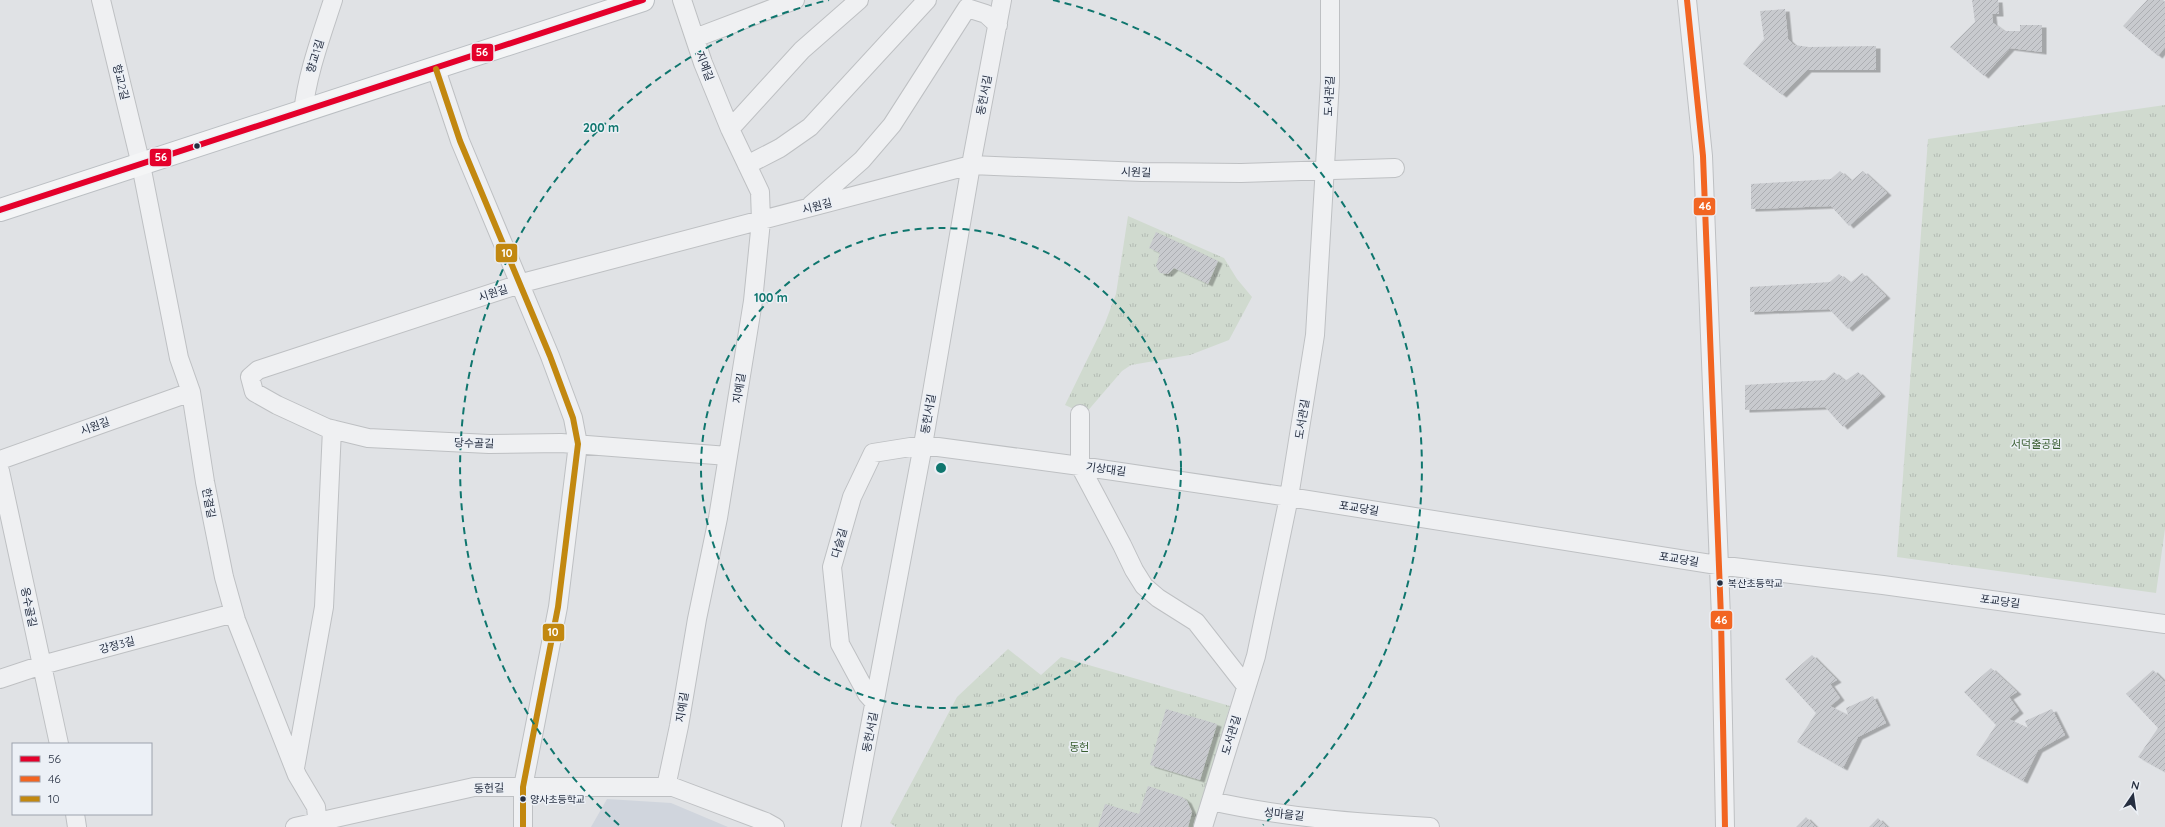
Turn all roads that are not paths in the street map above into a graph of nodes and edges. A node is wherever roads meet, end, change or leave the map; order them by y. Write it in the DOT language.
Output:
graph roads {
  1 [pos="101,0"];
  2 [pos="332,0"];
  3 [pos="643,0"];
  4 [pos="682,0"];
  5 [pos="795,0"];
  6 [pos="859,0"];
  7 [pos="927,0"];
  8 [pos="1002,0"];
  9 [pos="1330,0"];
  10 [pos="1687,0"];
  11 [pos="998,25"];
  12 [pos="695,38"];
  13 [pos="436,69"];
  14 [pos="303,113"];
  15 [pos="730,129"];
  16 [pos="747,164"];
  17 [pos="141,165"];
  18 [pos="971,165"];
  19 [pos="1395,168"];
  20 [pos="1324,170"];
  21 [pos="807,208"];
  22 [pos="0,210"];
  23 [pos="761,221"];
  24 [pos="520,284"];
  25 [pos="258,370"];
  26 [pos="191,392"];
  27 [pos="1080,414"];
  28 [pos="332,429"];
  29 [pos="578,444"];
  30 [pos="923,445"];
  31 [pos="728,456"];
  32 [pos="0,460"];
  33 [pos="1080,466"];
  34 [pos="0,471"];
  35 [pos="1289,497"];
  36 [pos="1717,565"];
  37 [pos="234,613"];
  38 [pos="2165,624"];
  39 [pos="42,665"];
  40 [pos="0,679"];
  41 [pos="1246,686"];
  42 [pos="875,703"];
  43 [pos="59,743"];
  44 [pos="295,769"];
  45 [pos="523,787"];
  46 [pos="666,787"];
  47 [pos="1211,801"];
  48 [pos="75,815"];
  49 [pos="318,824"];
  50 [pos="77,827"];
  51 [pos="295,827"];
  52 [pos="523,827"];
  53 [pos="774,827"];
  54 [pos="851,827"];
  55 [pos="1203,827"];
  56 [pos="1430,827"];
  57 [pos="1725,827"];
  1 -- 17 [label="street, 향교2길"];
  2 -- 14 [label="street, 향교1길"];
  3 -- 13 [label="main road"];
  4 -- 12 [label="street, 지예길"];
  5 -- 12 [label="street"];
  6 -- 15 [label="street"];
  7 -- 16 [label="street"];
  8 -- 11 [label="street, 동헌서길"];
  9 -- 20 [label="street, 도서관길"];
  10 -- 36 [label="street"];
  11 -- 18 [label="street, 동헌서길"];
  11 -- 21 [label="street"];
  12 -- 15 [label="street, 지예길"];
  13 -- 14 [label="main road"];
  13 -- 24 [label="street"];
  14 -- 17 [label="main road"];
  15 -- 16 [label="street, 지예길"];
  16 -- 23 [label="street, 지예길"];
  17 -- 22 [label="main road"];
  17 -- 26 [label="street, 한결길"];
  18 -- 20 [label="street, 시원길"];
  18 -- 21 [label="street, 시원길"];
  18 -- 30 [label="street, 동헌서길"];
  19 -- 20 [label="street, 시원길"];
  20 -- 35 [label="street, 도서관길"];
  21 -- 23 [label="street, 시원길"];
  23 -- 24 [label="street, 시원길"];
  23 -- 31 [label="street, 지예길"];
  24 -- 25 [label="street, 시원길"];
  24 -- 29 [label="street"];
  25 -- 28 [label="street, 당수골길"];
  26 -- 32 [label="street, 시원길"];
  26 -- 37 [label="street, 한결길"];
  27 -- 33 [label="street"];
  28 -- 29 [label="street, 당수골길"];
  28 -- 44 [label="street"];
  29 -- 31 [label="street, 당수골길"];
  29 -- 45 [label="street"];
  30 -- 33 [label="street, 기상대길"];
  30 -- 42 [label="street, 동헌서길"];
  30 -- 42 [label="street, 다슬길"];
  31 -- 46 [label="street, 지예길"];
  33 -- 35 [label="street, 기상대길"];
  33 -- 41 [label="street"];
  34 -- 39 [label="street, 옹수골길"];
  35 -- 36 [label="street, 포교당길"];
  35 -- 41 [label="street, 도서관길"];
  36 -- 38 [label="street, 포교당길"];
  36 -- 57 [label="street"];
  37 -- 39 [label="street, 강정3길"];
  37 -- 44 [label="street, 한결길"];
  39 -- 40 [label="street, 강정3길"];
  39 -- 43 [label="street, 옹수골길"];
  41 -- 47 [label="street, 도서관길"];
  42 -- 54 [label="street, 동헌서길"];
  44 -- 49 [label="street, 한결길"];
  45 -- 46 [label="street, 동헌길"];
  45 -- 49 [label="street, 동헌길"];
  45 -- 52 [label="street"];
  46 -- 53 [label="street, 동헌길"];
  47 -- 55 [label="street, 도서관길"];
  47 -- 56 [label="street, 성마을길"];
  48 -- 50 [label="street"];
  49 -- 51 [label="street, 동헌길"];
}
